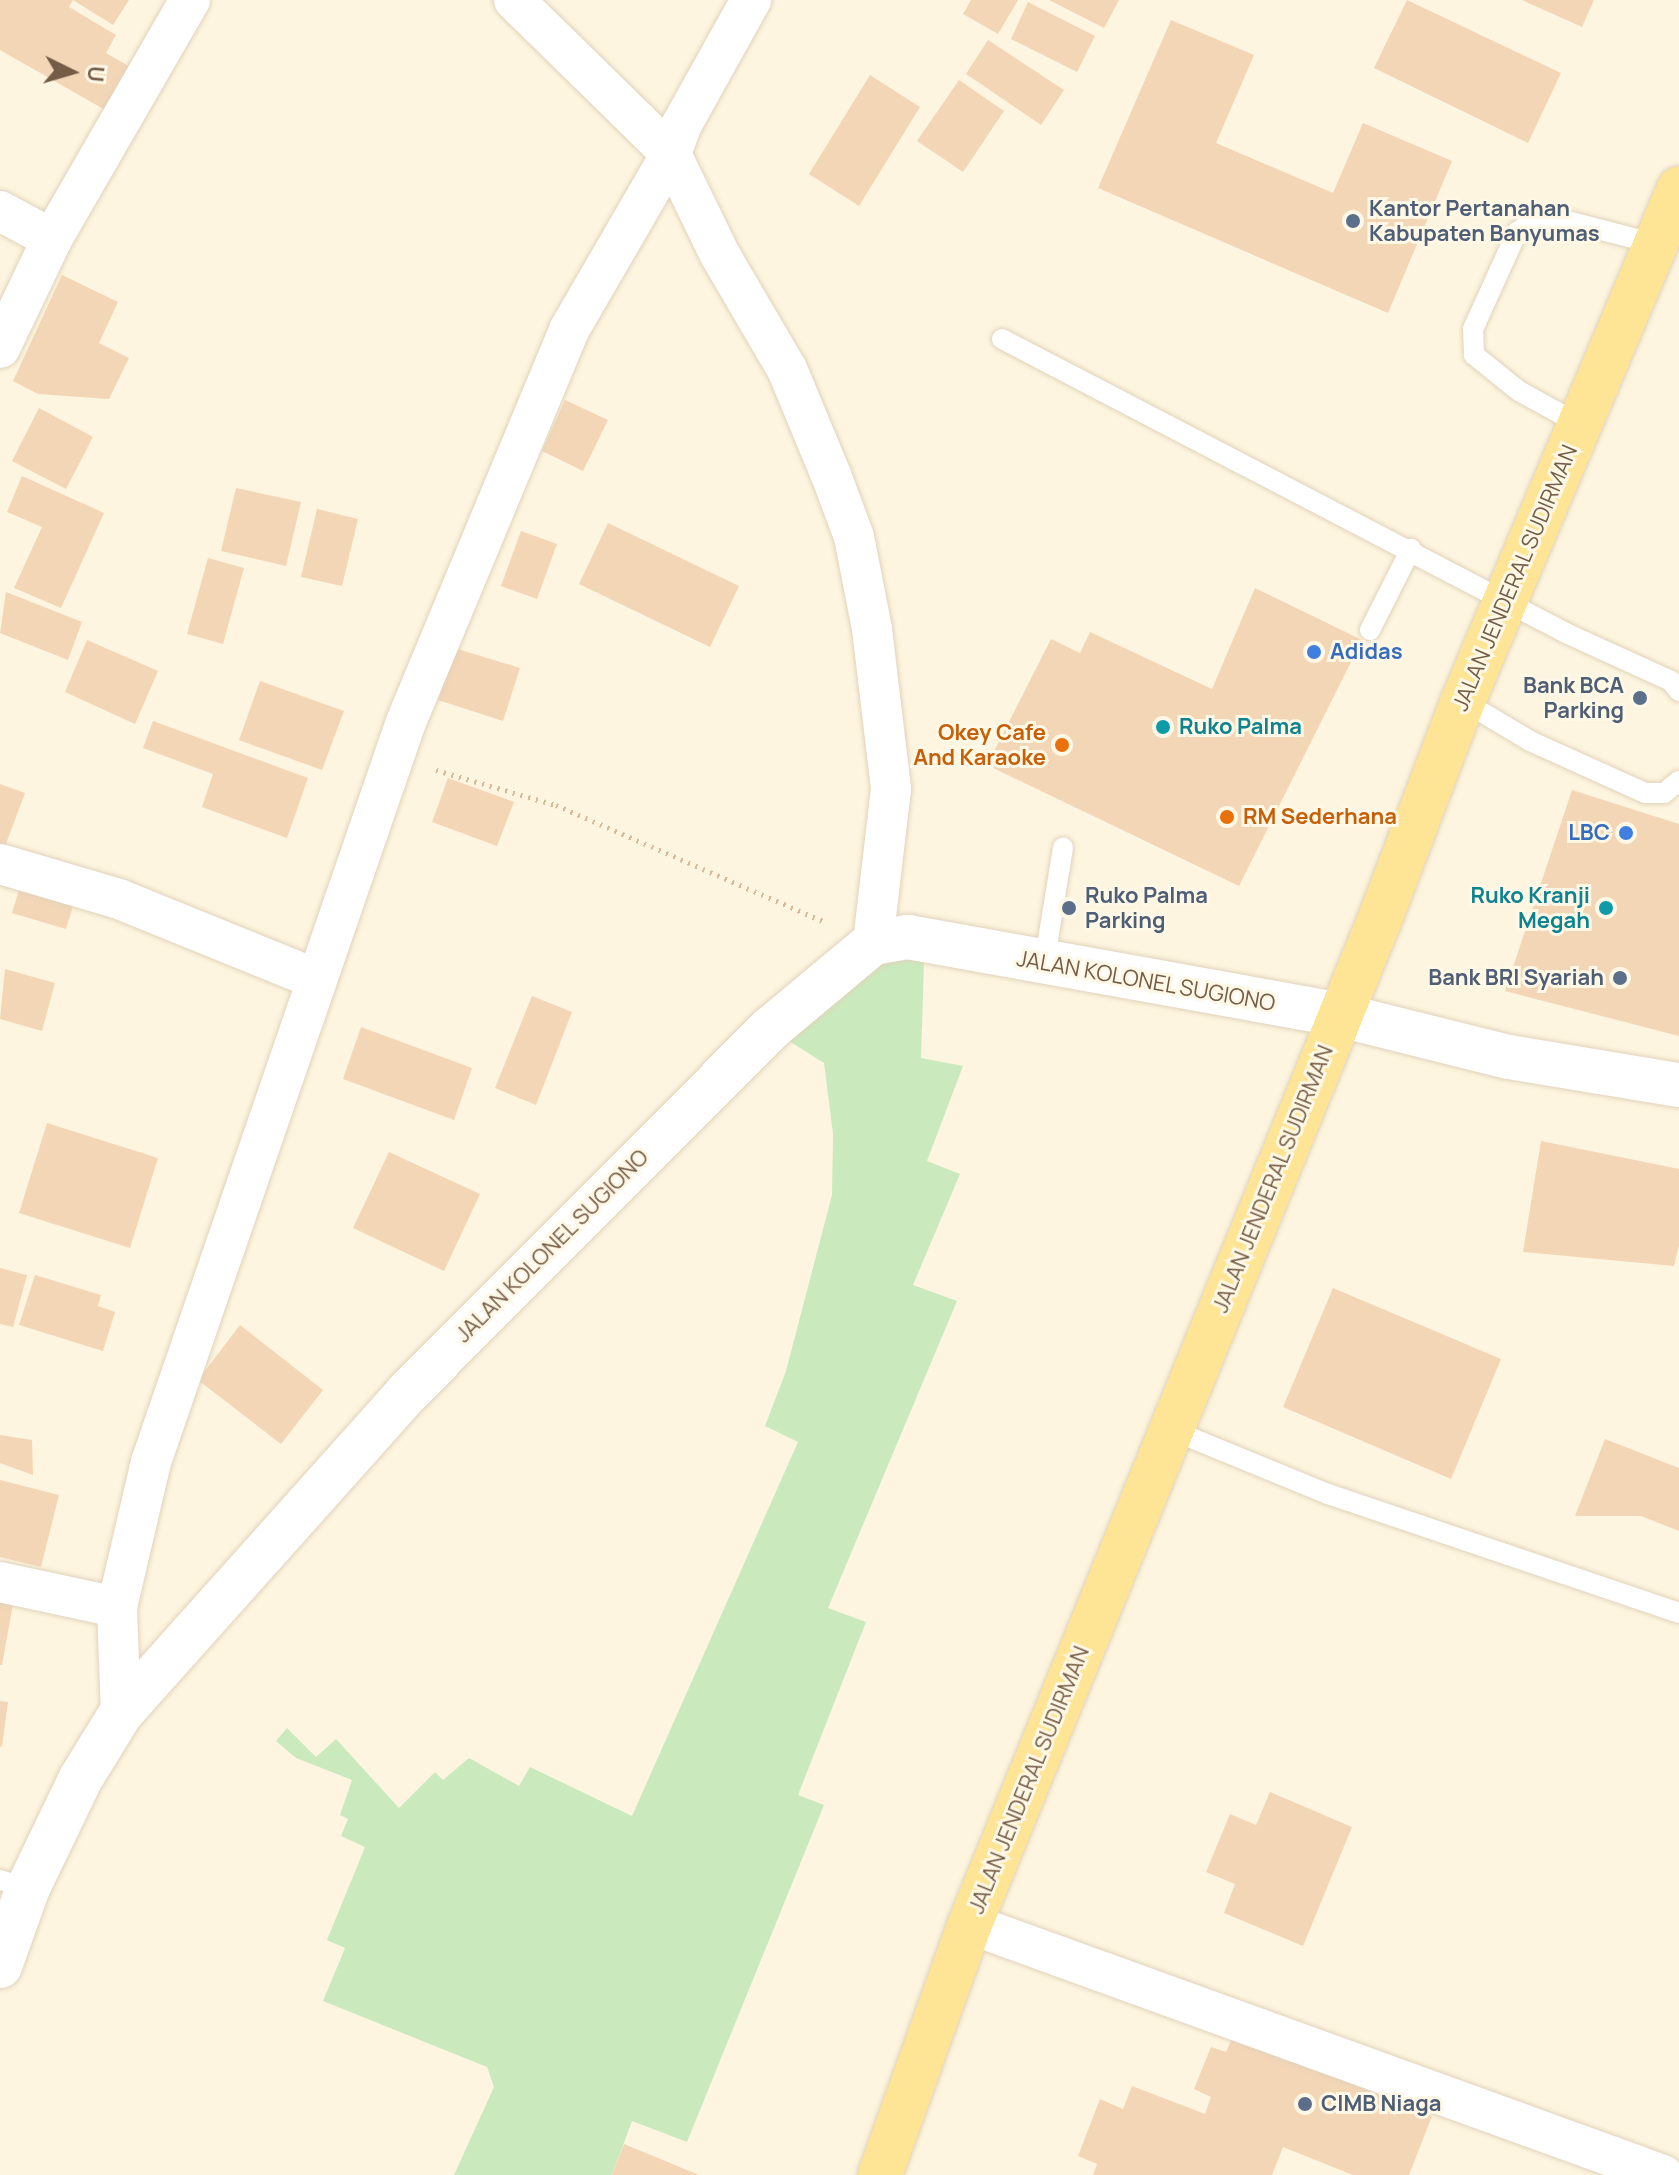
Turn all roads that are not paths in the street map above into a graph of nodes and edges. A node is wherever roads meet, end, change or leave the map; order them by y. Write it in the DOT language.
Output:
graph roads {
  1 [pos="190,0"];
  2 [pos="514,0"];
  3 [pos="751,0"];
  4 [pos="671,154"];
  5 [pos="1679,189"];
  6 [pos="0,211"];
  7 [pos="52,239"];
  8 [pos="1656,244"];
  9 [pos="1002,339"];
  10 [pos="0,348"];
  11 [pos="1579,424"];
  12 [pos="1411,549"];
  13 [pos="1507,602"];
  14 [pos="1370,630"];
  15 [pos="1679,691"];
  16 [pos="1463,701"];
  17 [pos="1679,781"];
  18 [pos="1063,848"];
  19 [pos="0,864"];
  20 [pos="873,943"];
  21 [pos="1044,964"];
  22 [pos="314,978"];
  23 [pos="1340,1015"];
  24 [pos="1679,1085"];
  25 [pos="1172,1430"];
  26 [pos="0,1582"];
  27 [pos="117,1607"];
  28 [pos="1679,1613"];
  29 [pos="121,1713"];
  30 [pos="14,1884"];
  31 [pos="970,1924"];
  32 [pos="0,1966"];
  33 [pos="880,2175"];
  34 [pos="1663,2175"];
  1 -- 7 [label="street"];
  2 -- 4 [label="street"];
  3 -- 4 [label="street"];
  4 -- 20 [label="street"];
  4 -- 22 [label="street"];
  5 -- 8 [label="main road, JALAN JENDERAL SUDIRMAN"];
  6 -- 7 [label="street"];
  7 -- 10 [label="street"];
  8 -- 11 [label="main road, JALAN JENDERAL SUDIRMAN"];
  8 -- 11 [label="lane"];
  9 -- 12 [label="lane"];
  11 -- 13 [label="main road, JALAN JENDERAL SUDIRMAN"];
  12 -- 13 [label="lane"];
  12 -- 14 [label="lane"];
  13 -- 15 [label="lane"];
  13 -- 16 [label="main road, JALAN JENDERAL SUDIRMAN"];
  16 -- 17 [label="lane"];
  16 -- 23 [label="main road, JALAN JENDERAL SUDIRMAN"];
  18 -- 21 [label="lane"];
  19 -- 22 [label="street"];
  20 -- 21 [label="main road, JALAN KOLONEL SUGIONO"];
  20 -- 29 [label="main road, JALAN KOLONEL SUGIONO"];
  21 -- 23 [label="main road, JALAN KOLONEL SUGIONO"];
  22 -- 27 [label="street"];
  23 -- 24 [label="main road, JALAN KOLONEL SUGIONO"];
  23 -- 25 [label="main road, JALAN JENDERAL SUDIRMAN"];
  25 -- 28 [label="lane"];
  25 -- 31 [label="main road, JALAN JENDERAL SUDIRMAN"];
  26 -- 27 [label="street"];
  27 -- 29 [label="street"];
  29 -- 30 [label="main road, JALAN KOLONEL SUGIONO"];
  30 -- 32 [label="main road, JALAN KOLONEL SUGIONO"];
  31 -- 33 [label="main road, JALAN JENDERAL SUDIRMAN"];
  31 -- 34 [label="street"];
}
